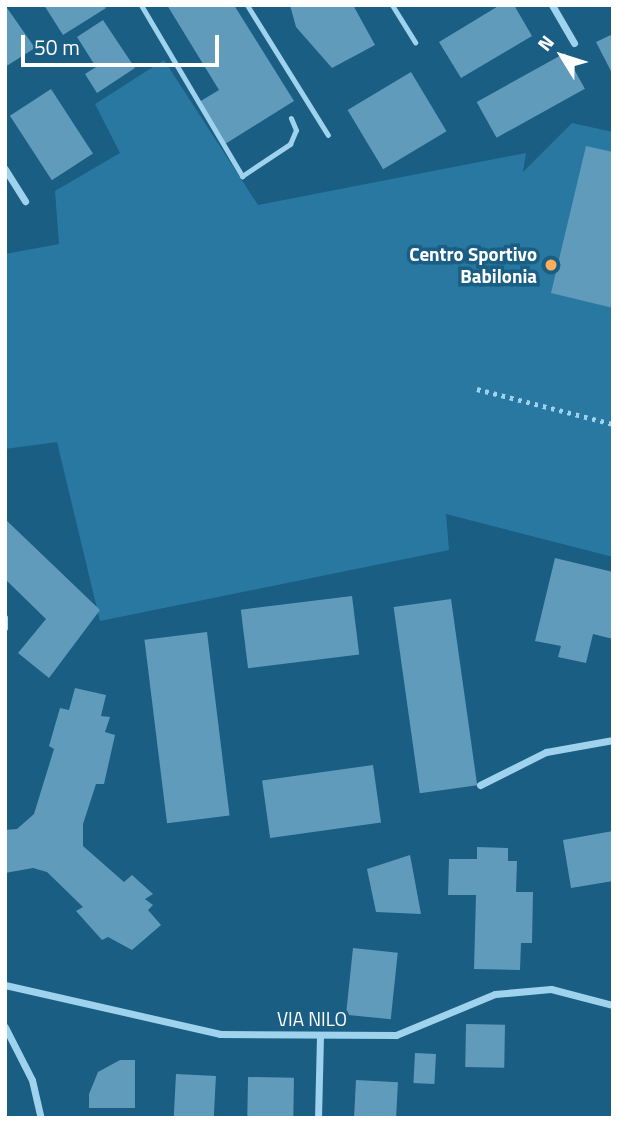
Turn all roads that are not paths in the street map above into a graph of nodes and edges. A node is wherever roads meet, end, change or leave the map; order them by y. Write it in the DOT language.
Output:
graph roads {
  1 [pos="141,5"];
  2 [pos="247,5"];
  3 [pos="392,5"];
  4 [pos="552,5"];
  5 [pos="415,42"];
  6 [pos="574,43"];
  7 [pos="291,118"];
  8 [pos="328,135"];
  9 [pos="5,169"];
  10 [pos="24,201"];
  11 [pos="5,617"];
  12 [pos="5,628"];
  13 [pos="613,740"];
  14 [pos="480,785"];
  15 [pos="5,985"];
  16 [pos="613,1005"];
  17 [pos="5,1027"];
  18 [pos="320,1035"];
  19 [pos="41,1118"];
  20 [pos="318,1118"];
  1 -- 7 [label="lane"];
  2 -- 8 [label="lane"];
  3 -- 5 [label="lane"];
  4 -- 6 [label="street"];
  9 -- 10 [label="street"];
  11 -- 12 [label="lane"];
  13 -- 14 [label="street"];
  15 -- 18 [label="street, VIA NILO"];
  16 -- 18 [label="street, VIA NILO"];
  17 -- 19 [label="street"];
  18 -- 20 [label="street"];
}
